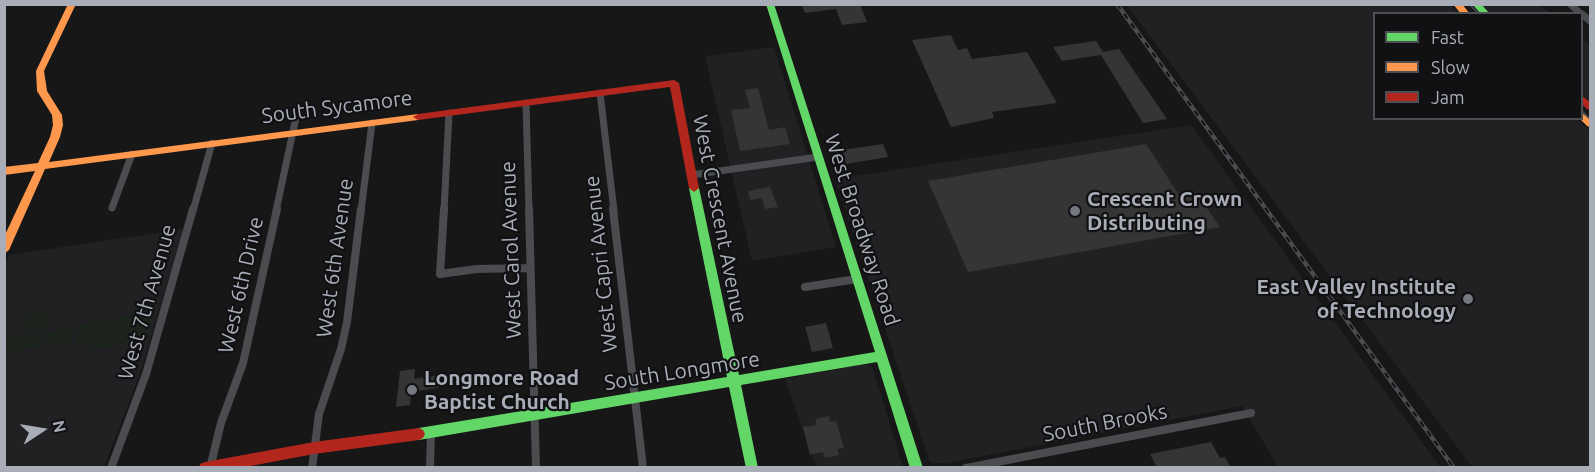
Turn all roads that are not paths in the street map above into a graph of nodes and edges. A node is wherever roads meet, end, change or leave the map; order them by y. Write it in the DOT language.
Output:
graph roads {
  1 [pos="72,4"];
  2 [pos="770,4"];
  3 [pos="674,83"];
  4 [pos="600,93"];
  5 [pos="526,103"];
  6 [pos="298,108"];
  7 [pos="449,113"];
  8 [pos="372,123"];
  9 [pos="292,133"];
  10 [pos="212,143"];
  11 [pos="132,154"];
  12 [pos="818,157"];
  13 [pos="42,166"];
  14 [pos="4,171"];
  15 [pos="692,175"];
  16 [pos="112,208"];
  17 [pos="4,250"];
  18 [pos="530,268"];
  19 [pos="857,279"];
  20 [pos="805,287"];
  21 [pos="882,356"];
  22 [pos="732,382"];
  23 [pos="634,398"];
  24 [pos="1251,413"];
  25 [pos="534,416"];
  26 [pos="431,433"];
  27 [pos="314,448"];
  28 [pos="210,467"];
  29 [pos="111,468"];
  30 [pos="205,468"];
  31 [pos="312,468"];
  32 [pos="430,468"];
  33 [pos="536,468"];
  34 [pos="643,468"];
  35 [pos="752,468"];
  36 [pos="917,468"];
  37 [pos="966,468"];
  1 -- 13 [label="street"];
  2 -- 12 [label="street, West Broadway Road"];
  3 -- 4 [label="street, South Sycamore"];
  3 -- 15 [label="street, West Crescent Avenue"];
  4 -- 5 [label="street, South Sycamore"];
  4 -- 23 [label="street, West Capri Avenue"];
  5 -- 7 [label="street, South Sycamore"];
  5 -- 18 [label="street, West Carol Avenue"];
  6 -- 9 [label="street, West 6th Drive"];
  7 -- 8 [label="street, South Sycamore"];
  7 -- 18 [label="street"];
  8 -- 9 [label="street, South Sycamore"];
  8 -- 27 [label="street, West 6th Avenue"];
  9 -- 10 [label="street, South Sycamore"];
  9 -- 28 [label="street, West 6th Drive"];
  10 -- 11 [label="street, South Sycamore"];
  10 -- 29 [label="street, West 7th Avenue"];
  11 -- 13 [label="street, South Sycamore"];
  11 -- 16 [label="street"];
  12 -- 15 [label="street"];
  12 -- 19 [label="street, West Broadway Road"];
  13 -- 14 [label="street, South Sycamore"];
  13 -- 17 [label="street"];
  15 -- 22 [label="street, West Crescent Avenue"];
  18 -- 25 [label="street, West Carol Avenue"];
  19 -- 20 [label="street"];
  19 -- 21 [label="street, West Broadway Road"];
  21 -- 22 [label="street, South Longmore"];
  21 -- 36 [label="street, West Broadway Road"];
  22 -- 23 [label="street, South Longmore"];
  22 -- 35 [label="street, West Crescent Avenue"];
  23 -- 25 [label="street, South Longmore"];
  23 -- 34 [label="street, West Capri Avenue"];
  24 -- 37 [label="street, South Brooks"];
  25 -- 26 [label="street, South Longmore"];
  25 -- 33 [label="street, West Carol Avenue"];
  26 -- 27 [label="street, South Longmore"];
  26 -- 32 [label="street"];
  27 -- 28 [label="street, South Longmore"];
  27 -- 31 [label="street, West 6th Avenue"];
  28 -- 30 [label="street, South Longmore"];
}
